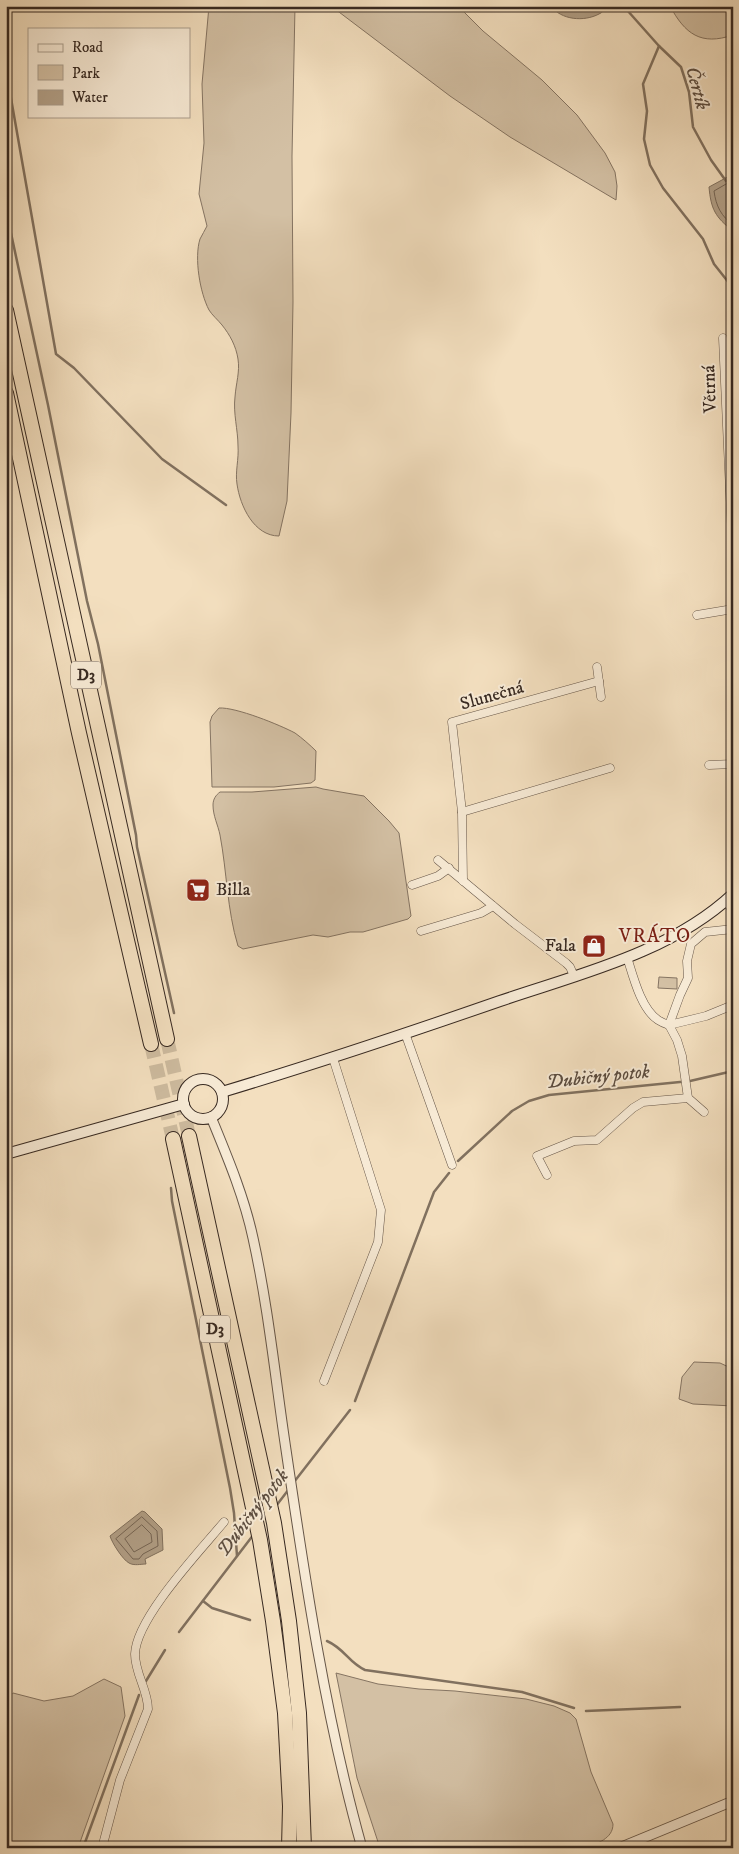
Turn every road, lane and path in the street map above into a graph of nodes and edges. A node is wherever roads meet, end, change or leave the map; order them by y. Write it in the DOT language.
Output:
graph roads {
  1 [pos="6,310"];
  2 [pos="723,338"];
  3 [pos="6,393"];
  4 [pos="733,558"];
  5 [pos="733,608"];
  6 [pos="697,615"];
  7 [pos="597,667"];
  8 [pos="599,681"];
  9 [pos="601,697"];
  10 [pos="733,764"];
  11 [pos="709,765"];
  12 [pos="610,768"];
  13 [pos="462,812"];
  14 [pos="438,860"];
  15 [pos="446,870"];
  16 [pos="463,881"];
  17 [pos="412,885"];
  18 [pos="729,897"];
  19 [pos="493,906"];
  20 [pos="733,911"];
  21 [pos="733,928"];
  22 [pos="421,931"];
  23 [pos="627,957"];
  24 [pos="574,976"];
  25 [pos="733,1005"];
  26 [pos="669,1025"];
  27 [pos="405,1033"];
  28 [pos="168,1039"];
  29 [pos="151,1044"];
  30 [pos="333,1058"];
  31 [pos="222,1092"];
  32 [pos="688,1098"];
  33 [pos="184,1104"];
  34 [pos="704,1112"];
  35 [pos="211,1117"];
  36 [pos="189,1136"];
  37 [pos="173,1139"];
  38 [pos="11,1153"];
  39 [pos="452,1165"];
  40 [pos="547,1175"];
  41 [pos="324,1381"];
  42 [pos="224,1522"];
  43 [pos="733,1801"];
  44 [pos="102,1848"];
  45 [pos="290,1848"];
  46 [pos="304,1848"];
  47 [pos="362,1848"];
  48 [pos="619,1848"];
  1 -- 28 [label="highway, D3"];
  2 -- 4 [label="street, Větrná"];
  3 -- 29 [label="highway, D3"];
  5 -- 6 [label="street"];
  7 -- 8 [label="street"];
  8 -- 9 [label="street"];
  8 -- 13 [label="street, Slunečná"];
  10 -- 11 [label="street"];
  12 -- 13 [label="street"];
  13 -- 16 [label="street, Slunečná"];
  14 -- 15 [label="street"];
  15 -- 16 [label="street"];
  15 -- 17 [label="street"];
  16 -- 19 [label="street"];
  18 -- 20 [label="street"];
  18 -- 23 [label="main road"];
  19 -- 22 [label="street"];
  19 -- 24 [label="street"];
  21 -- 26 [label="street"];
  23 -- 24 [label="main road"];
  23 -- 26 [label="street"];
  24 -- 27 [label="main road"];
  25 -- 26 [label="street"];
  26 -- 32 [label="street"];
  27 -- 30 [label="main road"];
  27 -- 39 [label="street"];
  30 -- 31 [label="main road"];
  30 -- 41 [label="street"];
  31 -- 33 [label="main road"];
  31 -- 35 [label="main road"];
  32 -- 34 [label="street"];
  32 -- 40 [label="street"];
  33 -- 35 [label="main road"];
  33 -- 38 [label="main road"];
  35 -- 47 [label="street"];
  36 -- 46 [label="highway, D3"];
  37 -- 45 [label="highway, D3"];
  42 -- 44 [label="street"];
  43 -- 48 [label="street"];
}
